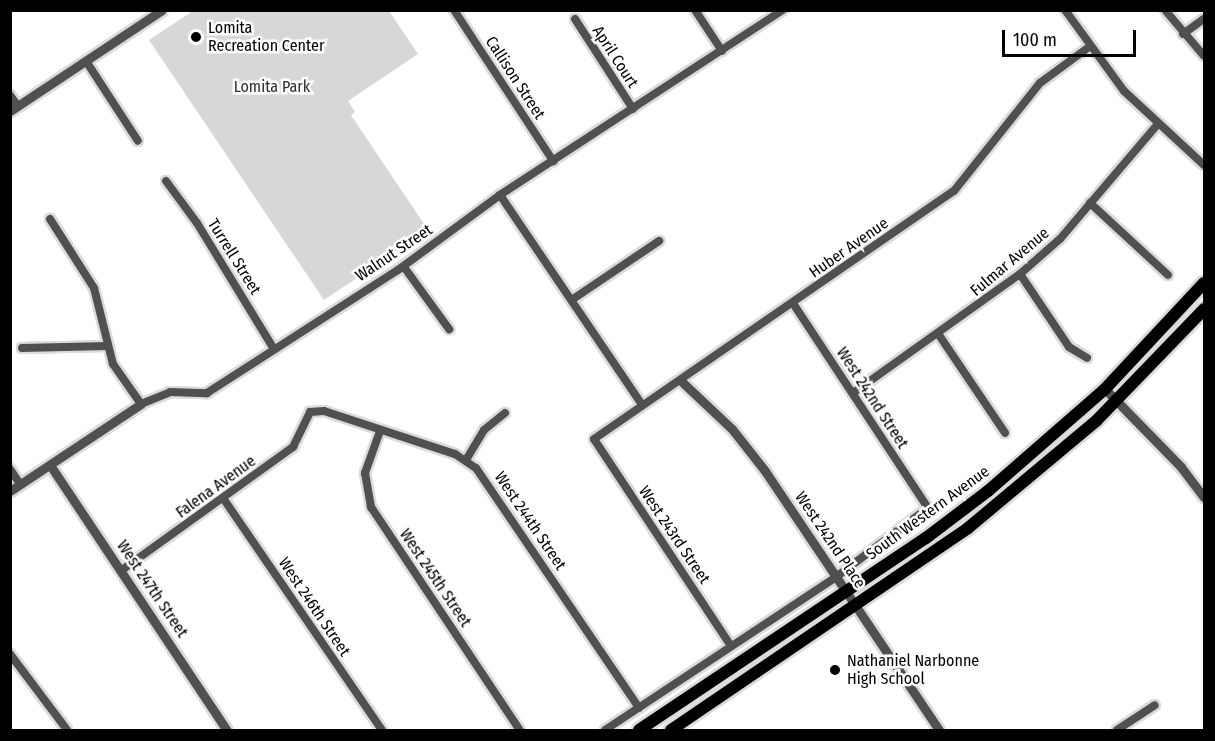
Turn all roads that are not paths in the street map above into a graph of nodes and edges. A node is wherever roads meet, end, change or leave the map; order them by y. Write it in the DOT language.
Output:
graph roads {
  1 [pos="162,10"];
  2 [pos="454,10"];
  3 [pos="695,10"];
  4 [pos="783,10"];
  5 [pos="1065,10"];
  6 [pos="1165,10"];
  7 [pos="575,19"];
  8 [pos="1204,19"];
  9 [pos="1182,33"];
  10 [pos="1089,46"];
  11 [pos="722,51"];
  12 [pos="1204,56"];
  13 [pos="86,61"];
  14 [pos="10,95"];
  15 [pos="14,109"];
  16 [pos="633,109"];
  17 [pos="1158,124"];
  18 [pos="138,141"];
  19 [pos="552,161"];
  20 [pos="1204,165"];
  21 [pos="166,181"];
  22 [pos="500,195"];
  23 [pos="1090,203"];
  24 [pos="50,219"];
  25 [pos="659,241"];
  26 [pos="404,267"];
  27 [pos="1020,274"];
  28 [pos="1168,275"];
  29 [pos="1204,284"];
  30 [pos="573,299"];
  31 [pos="793,303"];
  32 [pos="1204,309"];
  33 [pos="449,329"];
  34 [pos="939,335"];
  35 [pos="108,346"];
  36 [pos="22,348"];
  37 [pos="274,349"];
  38 [pos="1087,358"];
  39 [pos="680,380"];
  40 [pos="1106,389"];
  41 [pos="853,393"];
  42 [pos="1117,400"];
  43 [pos="141,404"];
  44 [pos="642,405"];
  45 [pos="310,412"];
  46 [pos="505,413"];
  47 [pos="380,430"];
  48 [pos="1005,433"];
  49 [pos="594,439"];
  50 [pos="466,460"];
  51 [pos="50,465"];
  52 [pos="10,469"];
  53 [pos="20,484"];
  54 [pos="10,491"];
  55 [pos="1204,497"];
  56 [pos="223,498"];
  57 [pos="928,508"];
  58 [pos="122,570"];
  59 [pos="836,577"];
  60 [pos="848,591"];
  61 [pos="858,606"];
  62 [pos="731,646"];
  63 [pos="10,654"];
  64 [pos="1155,705"];
  65 [pos="639,708"];
  66 [pos="67,730"];
  67 [pos="227,730"];
  68 [pos="382,730"];
  69 [pos="520,730"];
  70 [pos="604,730"];
  71 [pos="639,730"];
  72 [pos="671,730"];
  73 [pos="939,730"];
  74 [pos="1117,730"];
  1 -- 13 [label="street"];
  2 -- 19 [label="street, Callison Street"];
  3 -- 11 [label="street"];
  4 -- 11 [label="street, Walnut Street"];
  5 -- 10 [label="street"];
  6 -- 9 [label="street"];
  7 -- 16 [label="street, April Court"];
  8 -- 9 [label="street"];
  9 -- 12 [label="street"];
  10 -- 17 [label="street"];
  10 -- 31 [label="street, Huber Avenue"];
  11 -- 16 [label="street, Walnut Street"];
  13 -- 15 [label="street"];
  13 -- 18 [label="street"];
  14 -- 15 [label="street"];
  16 -- 19 [label="street, Walnut Street"];
  17 -- 20 [label="street"];
  17 -- 23 [label="street, Fulmar Avenue"];
  19 -- 22 [label="street, Walnut Street"];
  21 -- 37 [label="street, Turrell Street"];
  22 -- 26 [label="street, Walnut Street"];
  22 -- 30 [label="street"];
  23 -- 27 [label="street, Fulmar Avenue"];
  23 -- 28 [label="street"];
  24 -- 35 [label="street"];
  25 -- 30 [label="street"];
  26 -- 33 [label="street"];
  26 -- 37 [label="street, Walnut Street"];
  27 -- 34 [label="street, Fulmar Avenue"];
  27 -- 38 [label="street"];
  29 -- 40 [label="main road, South Western Avenue"];
  30 -- 44 [label="street"];
  31 -- 39 [label="street, Huber Avenue"];
  31 -- 41 [label="street, West 242nd Street"];
  32 -- 42 [label="main road, South Western Avenue"];
  34 -- 41 [label="street, Fulmar Avenue"];
  34 -- 48 [label="street"];
  35 -- 36 [label="street"];
  35 -- 43 [label="street"];
  37 -- 43 [label="street, Walnut Street"];
  39 -- 44 [label="street, Huber Avenue"];
  39 -- 59 [label="street, West 242nd Place"];
  40 -- 42 [label="street"];
  40 -- 60 [label="main road, South Western Avenue"];
  41 -- 57 [label="street, West 242nd Street"];
  42 -- 55 [label="street"];
  42 -- 61 [label="main road, South Western Avenue"];
  43 -- 51 [label="street, Walnut Street"];
  44 -- 49 [label="street, Huber Avenue"];
  45 -- 47 [label="street, West 244th Street"];
  45 -- 56 [label="street, Falena Avenue"];
  46 -- 50 [label="street"];
  47 -- 50 [label="street, West 244th Street"];
  47 -- 69 [label="street, West 245th Street"];
  49 -- 62 [label="street, West 243rd Street"];
  50 -- 65 [label="street, West 244th Street"];
  51 -- 53 [label="street, Walnut Street"];
  51 -- 58 [label="street, West 247th Street"];
  52 -- 53 [label="street"];
  53 -- 54 [label="street, Walnut Street"];
  56 -- 58 [label="street, Falena Avenue"];
  56 -- 68 [label="street, West 246th Street"];
  57 -- 59 [label="street, South Western Avenue"];
  58 -- 67 [label="street, West 247th Street"];
  59 -- 60 [label="street, West 242nd Place"];
  59 -- 62 [label="street, South Western Avenue"];
  60 -- 61 [label="street, West 242nd Place"];
  60 -- 71 [label="main road, South Western Avenue"];
  61 -- 72 [label="main road, South Western Avenue"];
  61 -- 73 [label="street, West 242nd Place"];
  62 -- 65 [label="street, South Western Avenue"];
  63 -- 66 [label="street"];
  64 -- 74 [label="street"];
  65 -- 70 [label="street, South Western Avenue"];
}
